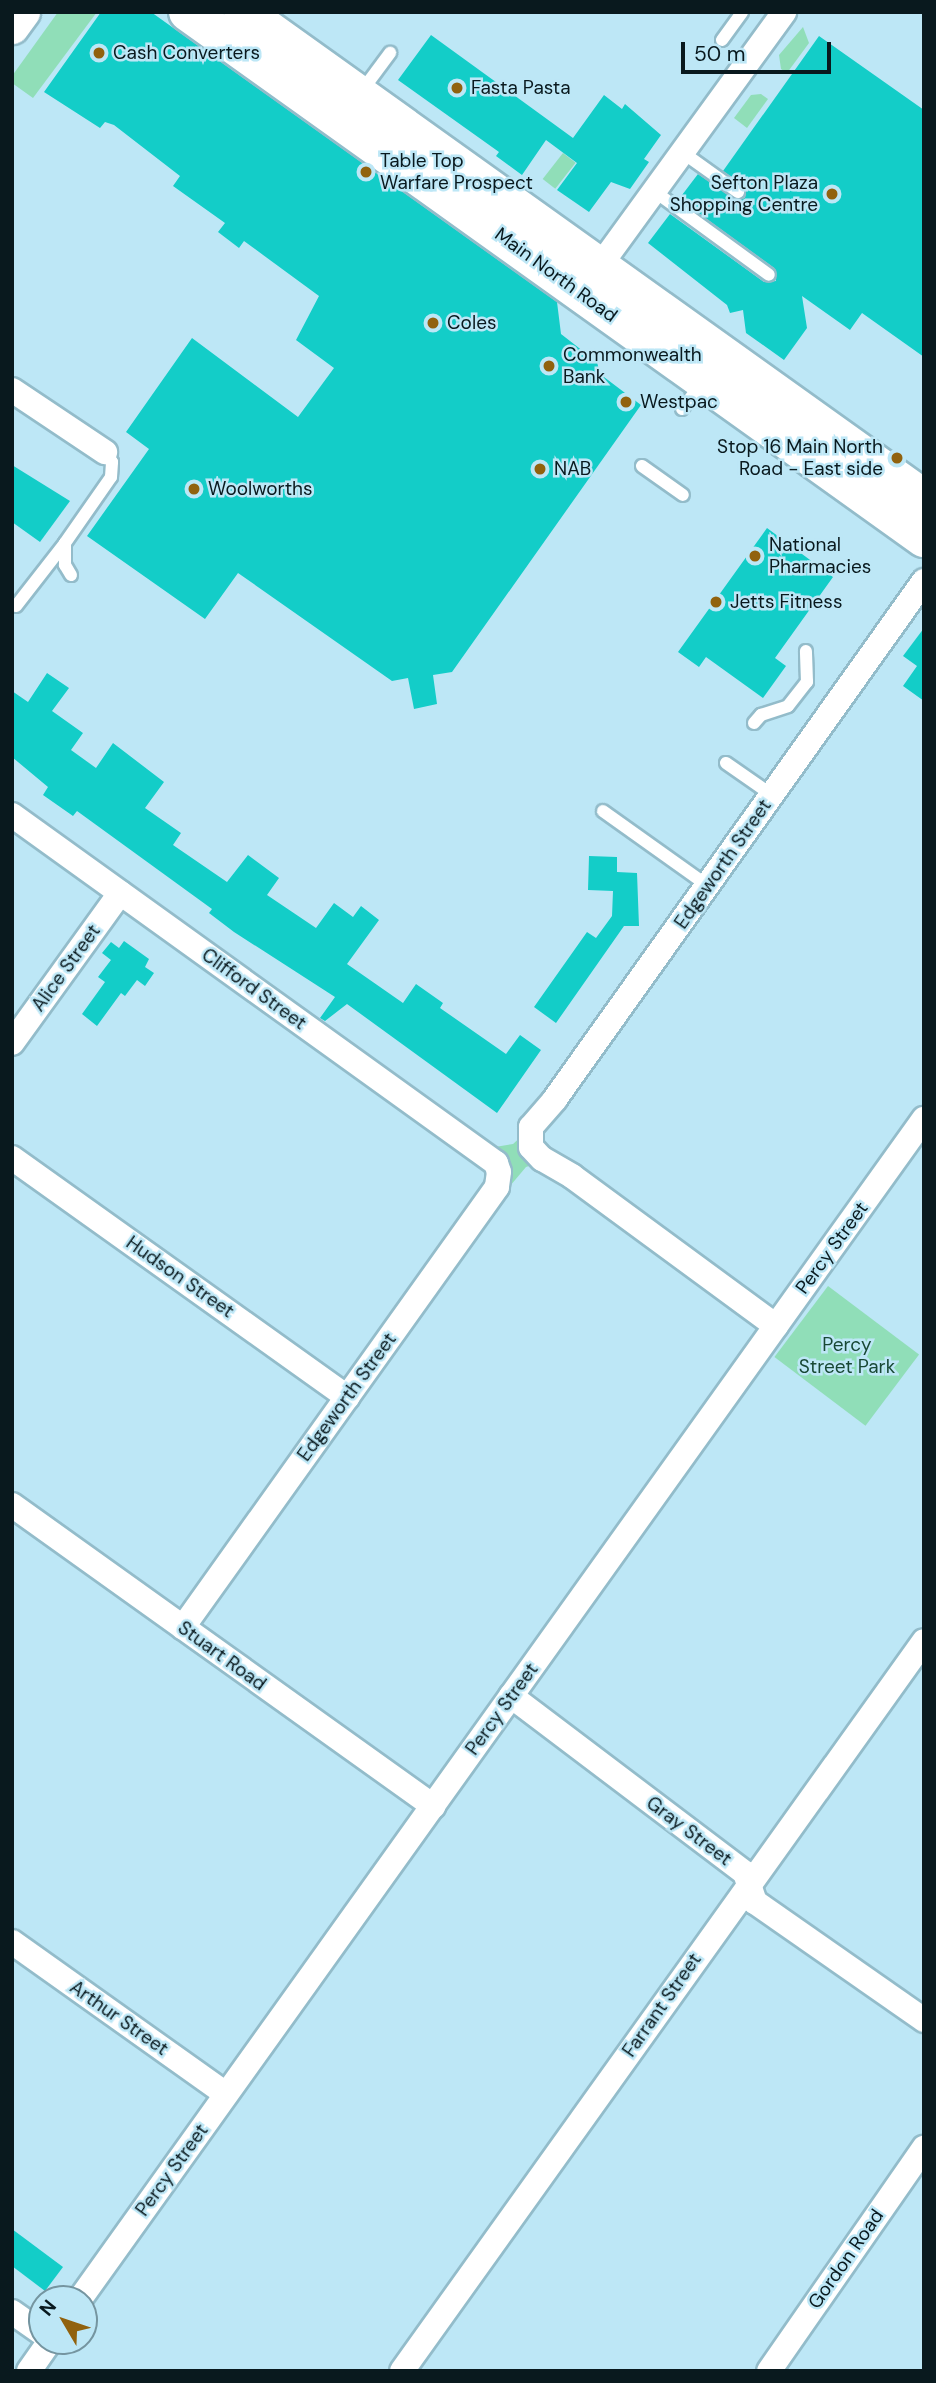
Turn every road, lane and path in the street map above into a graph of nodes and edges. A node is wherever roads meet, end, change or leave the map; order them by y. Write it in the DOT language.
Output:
graph roads {
  1 [pos="23,12"];
  2 [pos="188,12"];
  3 [pos="243,12"];
  4 [pos="742,12"];
  5 [pos="784,12"];
  6 [pos="12,27"];
  7 [pos="722,40"];
  8 [pos="390,53"];
  9 [pos="359,95"];
  10 [pos="682,152"];
  11 [pos="654,191"];
  12 [pos="738,192"];
  13 [pos="599,267"];
  14 [pos="769,275"];
  15 [pos="12,390"];
  16 [pos="105,452"];
  17 [pos="642,466"];
  18 [pos="683,495"];
  19 [pos="924,499"];
  20 [pos="924,538"];
  21 [pos="65,543"];
  22 [pos="71,575"];
  23 [pos="924,580"];
  24 [pos="16,606"];
  25 [pos="806,652"];
  26 [pos="754,723"];
  27 [pos="726,764"];
  28 [pos="772,795"];
  29 [pos="603,811"];
  30 [pos="12,815"];
  31 [pos="708,886"];
  32 [pos="120,893"];
  33 [pos="12,1042"];
  34 [pos="924,1119"];
  35 [pos="12,1158"];
  36 [pos="496,1163"];
  37 [pos="776,1326"];
  38 [pos="347,1397"];
  39 [pos="12,1505"];
  40 [pos="183,1627"];
  41 [pos="924,1641"];
  42 [pos="511,1696"];
  43 [pos="433,1806"];
  44 [pos="750,1887"];
  45 [pos="12,1942"];
  46 [pos="924,2020"];
  47 [pos="226,2094"];
  48 [pos="924,2148"];
  49 [pos="90,2285"];
  50 [pos="12,2312"];
  51 [pos="28,2323"];
  52 [pos="40,2355"];
  53 [pos="29,2371"];
  54 [pos="402,2371"];
  55 [pos="769,2371"];
  1 -- 6 [label="main road"];
  2 -- 20 [label="highway, Main North Road"];
  3 -- 9 [label="highway, Main North Road"];
  4 -- 7 [label="lane"];
  5 -- 10 [label="street"];
  8 -- 9 [label="lane"];
  9 -- 13 [label="highway, Main North Road"];
  10 -- 11 [label="street"];
  10 -- 12 [label="lane"];
  11 -- 13 [label="street"];
  11 -- 14 [label="lane"];
  13 -- 19 [label="highway, Main North Road"];
  15 -- 16 [label="street"];
  16 -- 21 [label="lane"];
  17 -- 18 [label="lane"];
  21 -- 22 [label="lane"];
  21 -- 24 [label="lane"];
  23 -- 28 [label="street, Edgeworth Street"];
  25 -- 26 [label="lane"];
  27 -- 28 [label="lane"];
  28 -- 31 [label="street, Edgeworth Street"];
  29 -- 31 [label="lane"];
  30 -- 32 [label="street, Clifford Street"];
  31 -- 37 [label="street, Edgeworth Street"];
  32 -- 33 [label="street, Alice Street"];
  32 -- 36 [label="street, Clifford Street"];
  34 -- 37 [label="street, Percy Street"];
  35 -- 38 [label="street, Hudson Street"];
  36 -- 38 [label="street, Edgeworth Street"];
  37 -- 42 [label="street, Percy Street"];
  38 -- 40 [label="street, Edgeworth Street"];
  39 -- 40 [label="street, Stuart Road"];
  40 -- 43 [label="street, Stuart Road"];
  41 -- 44 [label="street, Farrant Street"];
  42 -- 43 [label="street, Percy Street"];
  42 -- 44 [label="street, Gray Street"];
  43 -- 47 [label="street, Percy Street"];
  44 -- 46 [label="street, Gray Street"];
  44 -- 54 [label="street, Farrant Street"];
  45 -- 47 [label="street, Arthur Street"];
  47 -- 49 [label="street, Percy Street"];
  48 -- 55 [label="street, Gordon Road"];
  50 -- 51 [label="street"];
  52 -- 53 [label="street"];
}
